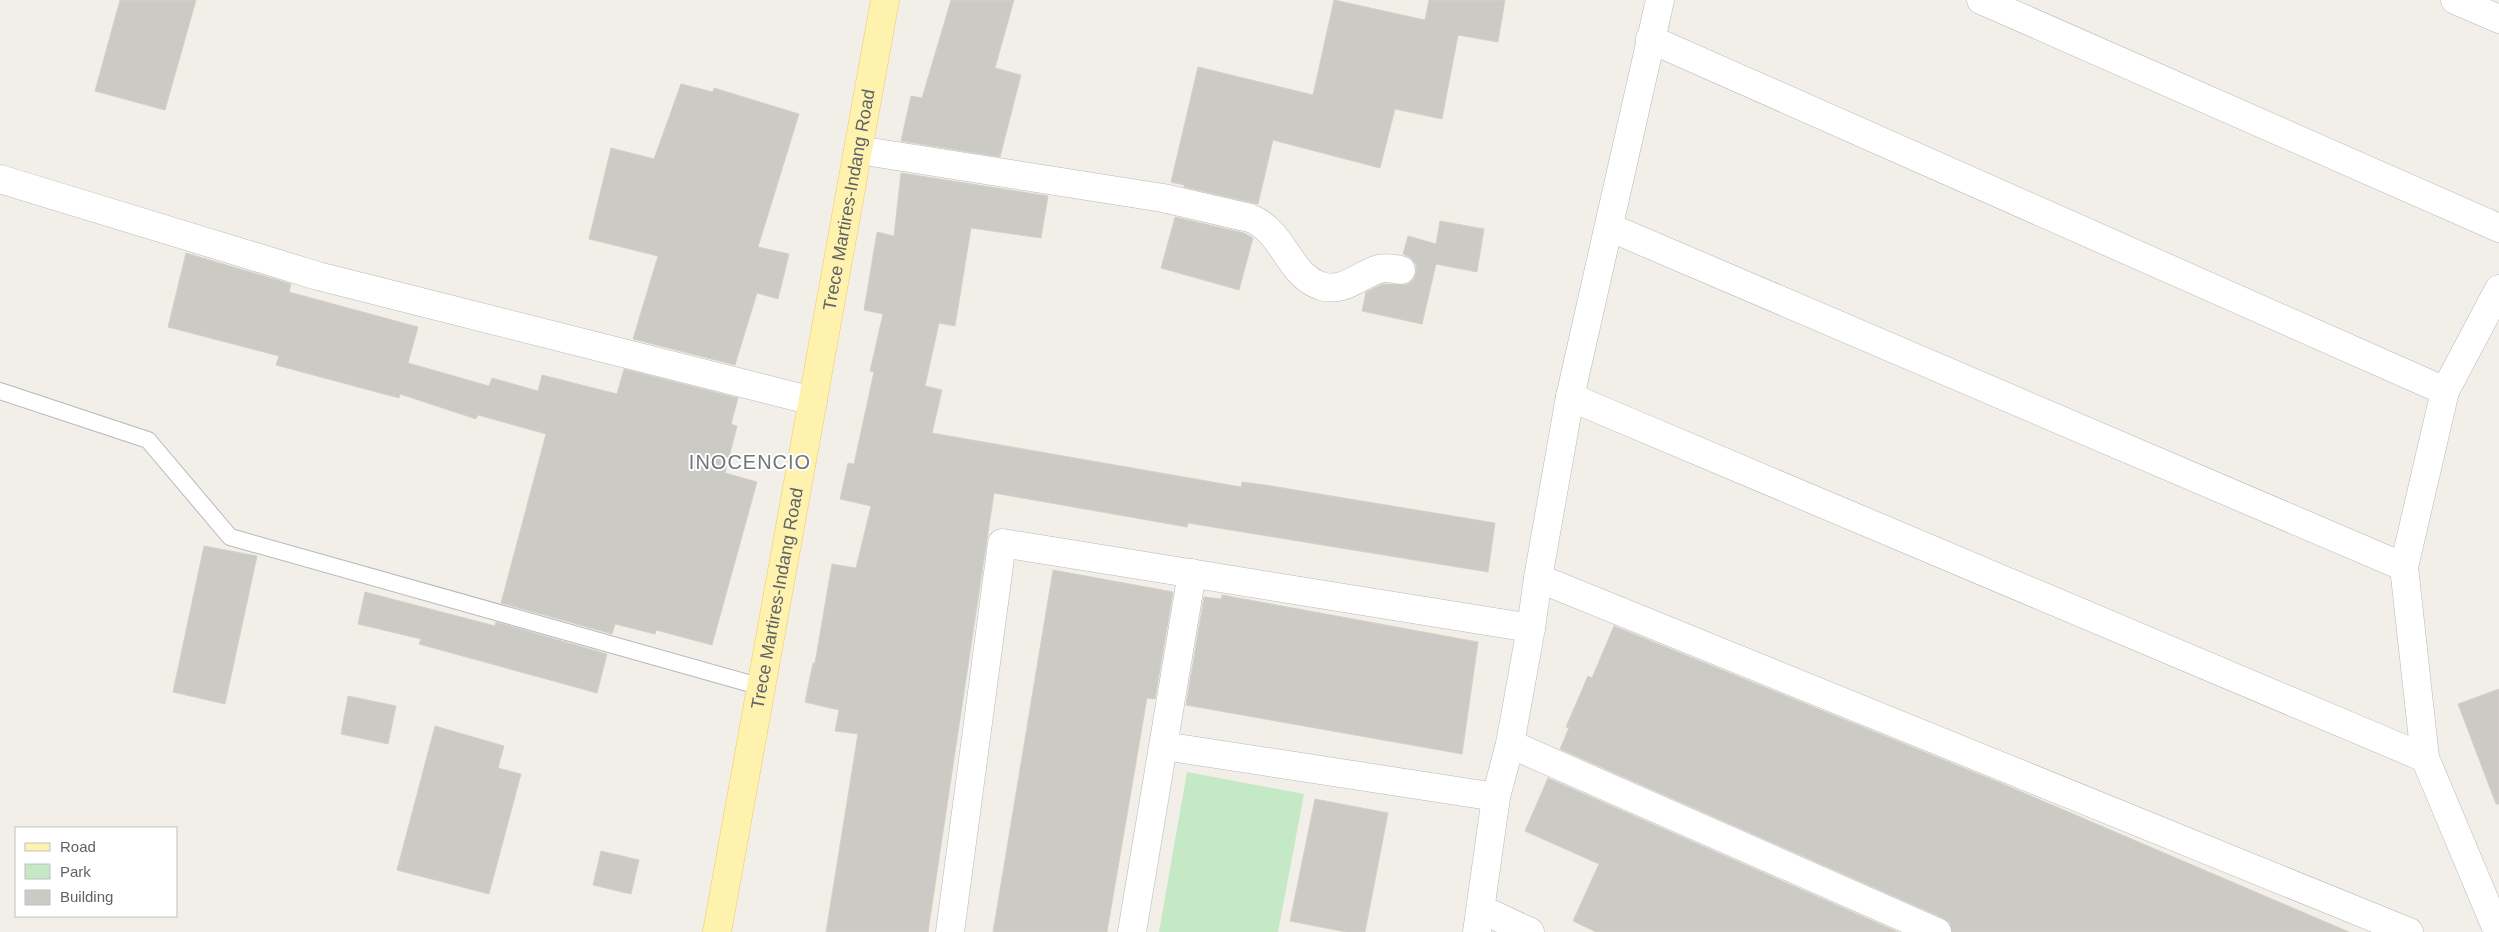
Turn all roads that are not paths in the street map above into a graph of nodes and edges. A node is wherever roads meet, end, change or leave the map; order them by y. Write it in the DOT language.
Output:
graph roads {
  1 [pos="885,0"];
  2 [pos="1660,0"];
  3 [pos="1981,0"];
  4 [pos="2454,0"];
  5 [pos="2499,19"];
  6 [pos="1650,40"];
  7 [pos="858,150"];
  8 [pos="0,179"];
  9 [pos="1609,228"];
  10 [pos="2499,228"];
  11 [pos="1402,270"];
  12 [pos="2499,288"];
  13 [pos="0,390"];
  14 [pos="2444,390"];
  15 [pos="1570,397"];
  16 [pos="813,402"];
  17 [pos="2404,567"];
  18 [pos="1192,573"];
  19 [pos="1538,578"];
  20 [pos="1531,628"];
  21 [pos="762,687"];
  22 [pos="1510,744"];
  23 [pos="1164,746"];
  24 [pos="2425,758"];
  25 [pos="1496,797"];
  26 [pos="1479,920"];
  27 [pos="717,932"];
  28 [pos="950,932"];
  29 [pos="1132,932"];
  30 [pos="1530,932"];
  31 [pos="1937,932"];
  32 [pos="2409,932"];
  33 [pos="2498,932"];
  1 -- 7 [label="main road, Trece Martires-Indang Road"];
  2 -- 6 [label="street"];
  3 -- 10 [label="street"];
  4 -- 5 [label="street"];
  6 -- 9 [label="street"];
  6 -- 14 [label="street"];
  7 -- 11 [label="street"];
  7 -- 16 [label="main road, Trece Martires-Indang Road"];
  8 -- 16 [label="street"];
  9 -- 15 [label="street"];
  9 -- 17 [label="street"];
  12 -- 14 [label="street"];
  13 -- 21 [label="lane"];
  14 -- 17 [label="street"];
  15 -- 19 [label="street"];
  15 -- 24 [label="street"];
  16 -- 21 [label="main road, Trece Martires-Indang Road"];
  17 -- 24 [label="street"];
  18 -- 20 [label="street"];
  18 -- 23 [label="street"];
  18 -- 28 [label="street"];
  19 -- 20 [label="street"];
  19 -- 32 [label="street"];
  20 -- 22 [label="street"];
  21 -- 27 [label="main road, Trece Martires-Indang Road"];
  22 -- 25 [label="street"];
  22 -- 31 [label="street"];
  23 -- 25 [label="street"];
  23 -- 29 [label="street"];
  24 -- 33 [label="street"];
  25 -- 26 [label="street"];
  26 -- 30 [label="street"];
}
